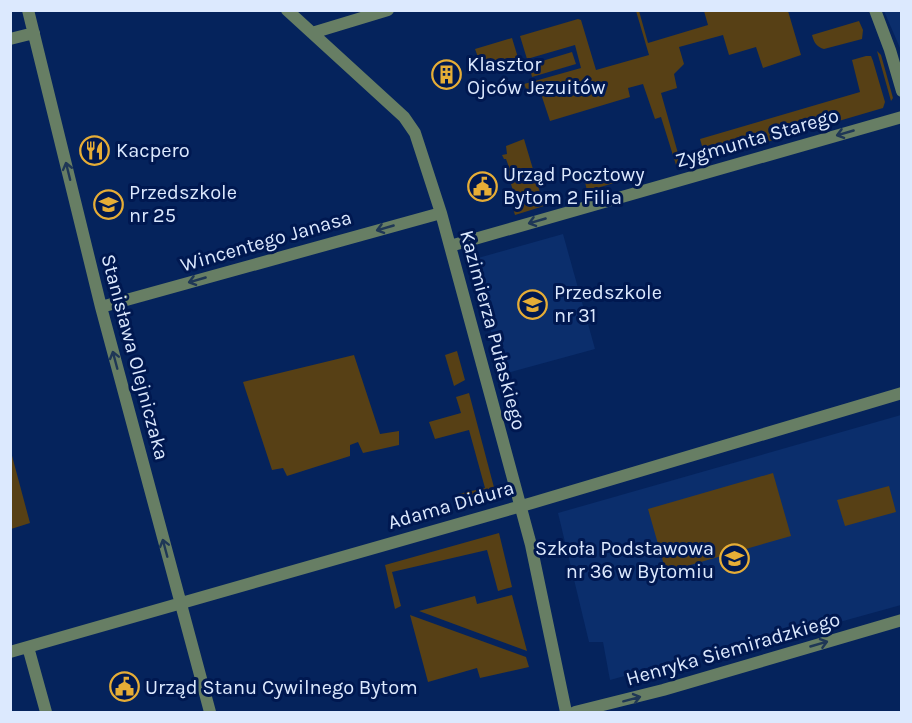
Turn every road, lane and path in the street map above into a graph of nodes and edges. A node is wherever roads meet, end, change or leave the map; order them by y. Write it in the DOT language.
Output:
graph roads {
  1 [pos="28,10"];
  2 [pos="287,10"];
  3 [pos="388,10"];
  4 [pos="874,10"];
  5 [pos="34,33"];
  6 [pos="312,33"];
  7 [pos="10,39"];
  8 [pos="900,77"];
  9 [pos="902,91"];
  10 [pos="902,117"];
  11 [pos="441,213"];
  12 [pos="450,246"];
  13 [pos="101,307"];
  14 [pos="902,393"];
  15 [pos="520,506"];
  16 [pos="180,605"];
  17 [pos="902,620"];
  18 [pos="28,647"];
  19 [pos="10,652"];
  20 [pos="46,712"];
  21 [pos="210,712"];
  22 [pos="566,712"];
  23 [pos="575,712"];
  1 -- 5 [label="street, Stanisława Olejniczaka"];
  2 -- 6 [label="street, Kazimierza Pułaskiego"];
  3 -- 6 [label="street"];
  4 -- 8 [label="street"];
  5 -- 7 [label="street"];
  13 -- 5 [label="street, Stanisława Olejniczaka, one-way"];
  6 -- 11 [label="street, Kazimierza Pułaskiego"];
  8 -- 9 [label="street"];
  10 -- 12 [label="street, Zygmunta Starego, one-way"];
  11 -- 12 [label="street, Kazimierza Pułaskiego"];
  11 -- 13 [label="street, Wincentego Janasa, one-way"];
  12 -- 15 [label="street, Kazimierza Pułaskiego"];
  16 -- 13 [label="street, Stanisława Olejniczaka, one-way"];
  14 -- 15 [label="street, Adama Didura"];
  15 -- 16 [label="street, Adama Didura"];
  15 -- 22 [label="street, Kazimierza Pułaskiego"];
  16 -- 18 [label="street, Adama Didura"];
  16 -- 21 [label="street, Stanisława Olejniczaka"];
  23 -- 17 [label="street, Henryka Siemiradzkiego, one-way"];
  18 -- 19 [label="street, Adama Didura"];
  18 -- 20 [label="street"];
}
